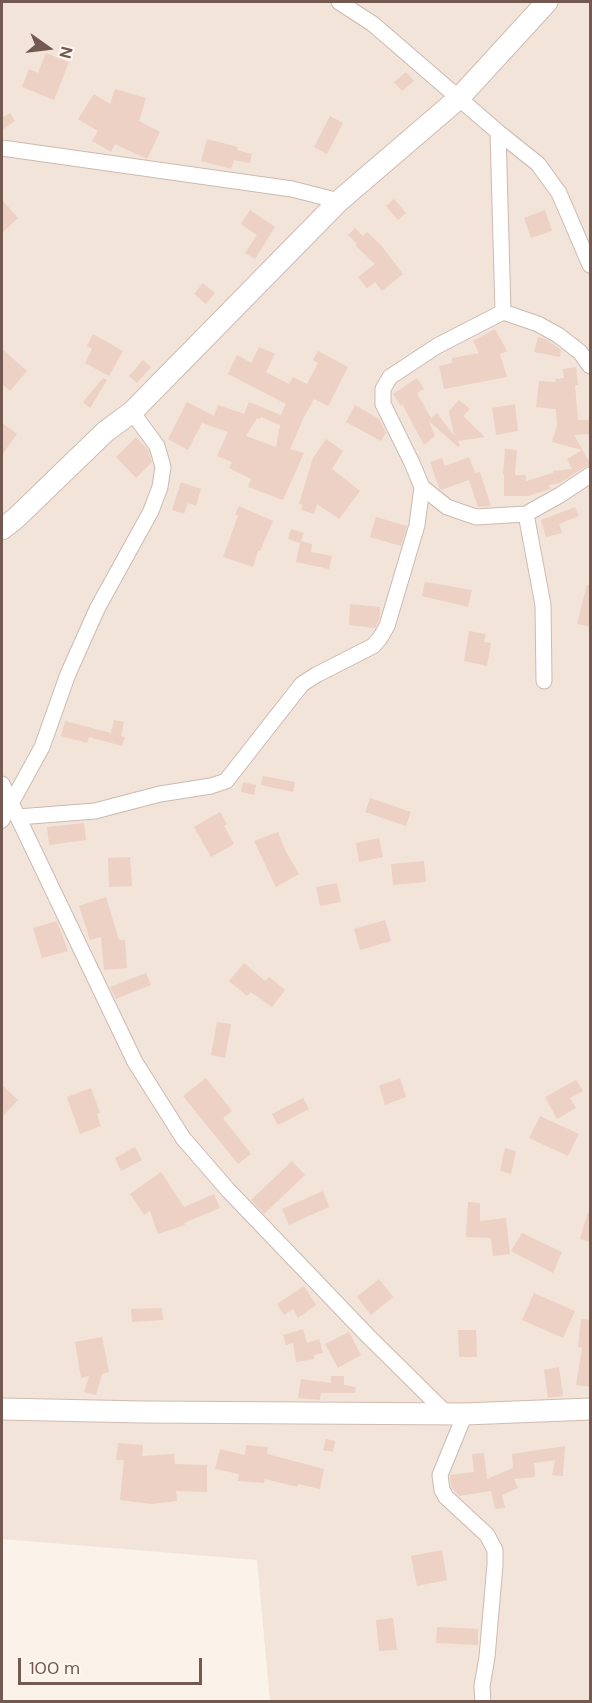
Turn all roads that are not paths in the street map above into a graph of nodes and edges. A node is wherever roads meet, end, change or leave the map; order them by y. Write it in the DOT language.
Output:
graph roads {
  1 [pos="339,2"];
  2 [pos="547,2"];
  3 [pos="459,98"];
  4 [pos="498,132"];
  5 [pos="2,148"];
  6 [pos="339,201"];
  7 [pos="591,265"];
  8 [pos="503,312"];
  9 [pos="591,366"];
  10 [pos="132,412"];
  11 [pos="591,475"];
  12 [pos="422,487"];
  13 [pos="526,514"];
  14 [pos="2,529"];
  15 [pos="544,681"];
  16 [pos="2,784"];
  17 [pos="14,811"];
  18 [pos="2,820"];
  19 [pos="2,1409"];
  20 [pos="591,1409"];
  21 [pos="456,1414"];
  22 [pos="483,1701"];
  1 -- 3 [label="street"];
  2 -- 3 [label="main road"];
  3 -- 4 [label="street"];
  3 -- 6 [label="main road"];
  4 -- 7 [label="street"];
  4 -- 8 [label="street"];
  5 -- 6 [label="street"];
  6 -- 10 [label="main road"];
  8 -- 9 [label="street"];
  8 -- 12 [label="street"];
  10 -- 14 [label="main road"];
  10 -- 17 [label="street"];
  11 -- 13 [label="street"];
  12 -- 13 [label="street"];
  12 -- 17 [label="street"];
  13 -- 15 [label="street"];
  16 -- 17 [label="street"];
  17 -- 18 [label="street"];
  17 -- 21 [label="street"];
  19 -- 21 [label="main road"];
  20 -- 21 [label="main road"];
  21 -- 22 [label="street"];
}
